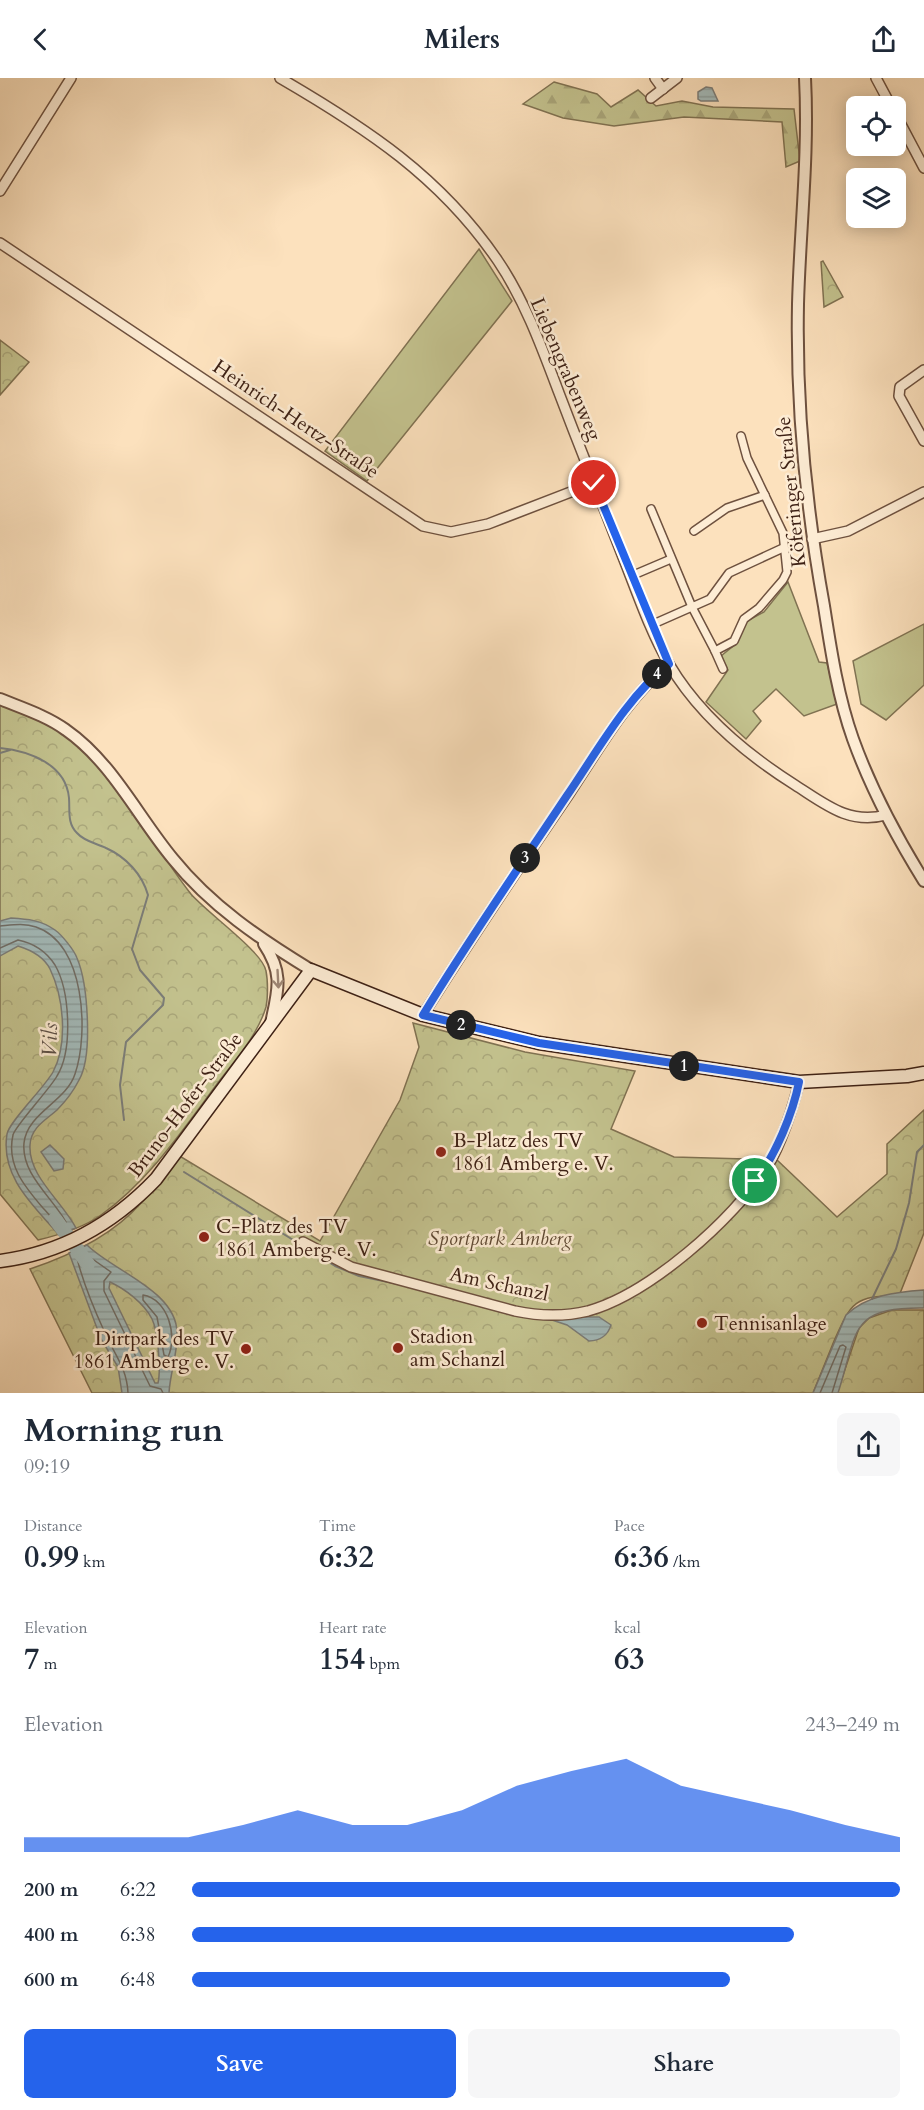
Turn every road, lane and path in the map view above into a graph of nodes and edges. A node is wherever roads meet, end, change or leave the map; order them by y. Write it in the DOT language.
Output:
graph roads {
  1 [pos="71,78"];
  2 [pos="280,78"];
  3 [pos="655,78"];
  4 [pos="677,78"];
  5 [pos="805,78"];
  6 [pos="876,78"];
  7 [pos="663,88"];
  8 [pos="886,96"];
  9 [pos="651,98"];
  10 [pos="906,135"];
  11 [pos="924,168"];
  12 [pos="0,191"];
  13 [pos="0,243"];
  14 [pos="924,370"];
  15 [pos="741,436"];
  16 [pos="924,441"];
  17 [pos="594,483"];
  18 [pos="924,492"];
  19 [pos="765,495"];
  20 [pos="651,509"];
  21 [pos="694,531"];
  22 [pos="812,539"];
  23 [pos="783,548"];
  24 [pos="671,559"];
  25 [pos="631,576"];
  26 [pos="692,607"];
  27 [pos="651,625"];
  28 [pos="715,651"];
  29 [pos="669,664"];
  30 [pos="723,669"];
  31 [pos="0,699"];
  32 [pos="886,815"];
  33 [pos="924,881"];
  34 [pos="260,939"];
  35 [pos="311,970"];
  36 [pos="423,1015"];
  37 [pos="271,1023"];
  38 [pos="924,1073"];
  39 [pos="799,1082"];
  40 [pos="303,1242"];
  41 [pos="0,1261"];
  1 -- 12 [label="street"];
  2 -- 17 [label="street, Liebengrabenweg"];
  3 -- 7 [label="street"];
  4 -- 7 [label="street"];
  5 -- 22 [label="street, Köferinger Straße"];
  6 -- 8 [label="street"];
  7 -- 9 [label="street"];
  10 -- 11 [label="street"];
  13 -- 17 [label="street, Heinrich-Hertz-Straße"];
  14 -- 16 [label="street"];
  15 -- 19 [label="street"];
  17 -- 25 [label="street, Liebengrabenweg"];
  18 -- 22 [label="street"];
  19 -- 21 [label="street"];
  19 -- 23 [label="street"];
  20 -- 24 [label="street"];
  22 -- 32 [label="street, Köferinger Straße"];
  23 -- 26 [label="street"];
  23 -- 28 [label="street"];
  24 -- 25 [label="street"];
  24 -- 26 [label="street"];
  25 -- 27 [label="street, Liebengrabenweg"];
  26 -- 27 [label="street"];
  26 -- 28 [label="street"];
  27 -- 29 [label="street, Liebengrabenweg"];
  28 -- 30 [label="street"];
  29 -- 32 [label="street, Liebengrabenweg"];
  29 -- 36 [label="street"];
  31 -- 34 [label="street"];
  32 -- 33 [label="street, Köferinger Straße"];
  34 -- 35 [label="street"];
  34 -- 37 [label="street, one-way"];
  35 -- 36 [label="main road"];
  35 -- 37 [label="main road, Bruno-Hofer-Straße"];
  36 -- 39 [label="main road"];
  37 -- 41 [label="main road, Bruno-Hofer-Straße"];
  38 -- 39 [label="main road"];
  39 -- 40 [label="street, Am Schanzl"];
}
